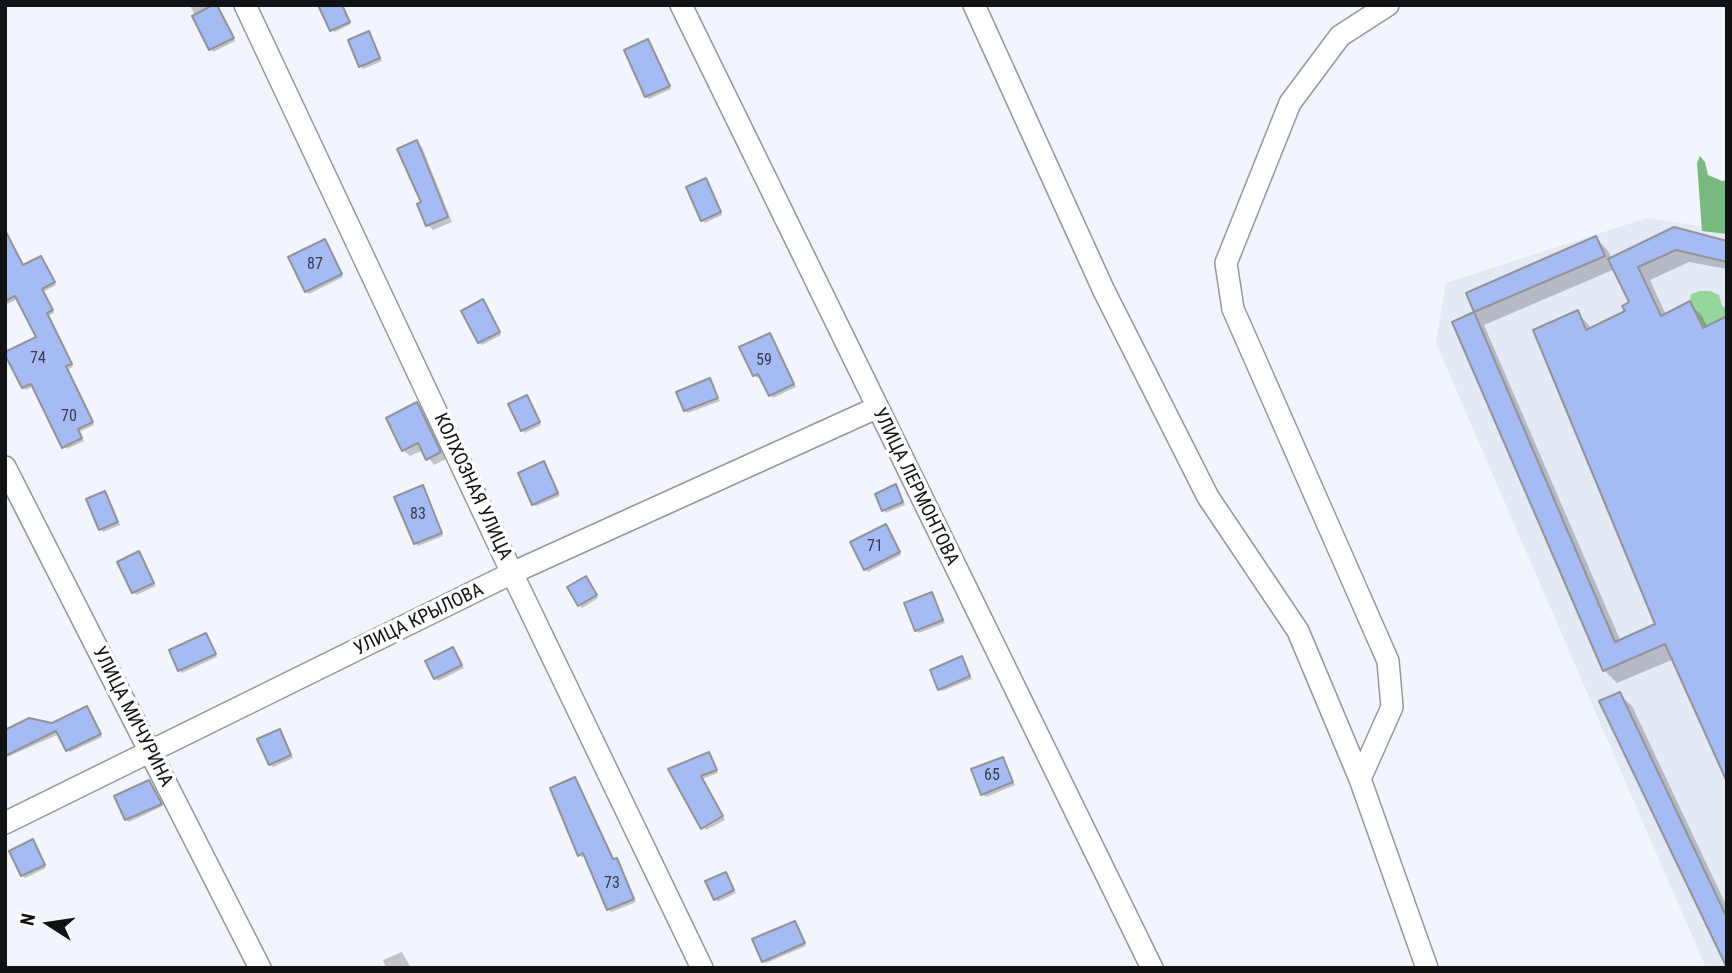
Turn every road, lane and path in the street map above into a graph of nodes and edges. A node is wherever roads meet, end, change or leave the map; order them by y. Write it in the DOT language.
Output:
graph roads {
  1 [pos="245,5"];
  2 [pos="681,5"];
  3 [pos="974,5"];
  4 [pos="1388,5"];
  5 [pos="876,408"];
  6 [pos="5,467"];
  7 [pos="512,573"];
  8 [pos="151,753"];
  9 [pos="1360,779"];
  10 [pos="5,823"];
  11 [pos="260,968"];
  12 [pos="702,968"];
  13 [pos="1152,968"];
  14 [pos="1427,968"];
  1 -- 7 [label="street, КОЛХОЗНАЯ УЛИЦА"];
  2 -- 5 [label="street, УЛИЦА ЛЕРМОНТОВА"];
  3 -- 9 [label="street"];
  4 -- 9 [label="street"];
  5 -- 7 [label="street, УЛИЦА КРЫЛОВА"];
  5 -- 13 [label="street, УЛИЦА ЛЕРМОНТОВА"];
  6 -- 8 [label="street, УЛИЦА МИЧУРИНА"];
  7 -- 8 [label="street, УЛИЦА КРЫЛОВА"];
  7 -- 12 [label="street, КОЛХОЗНАЯ УЛИЦА"];
  8 -- 10 [label="street, УЛИЦА КРЫЛОВА"];
  8 -- 11 [label="street, УЛИЦА МИЧУРИНА"];
  9 -- 14 [label="street"];
}
